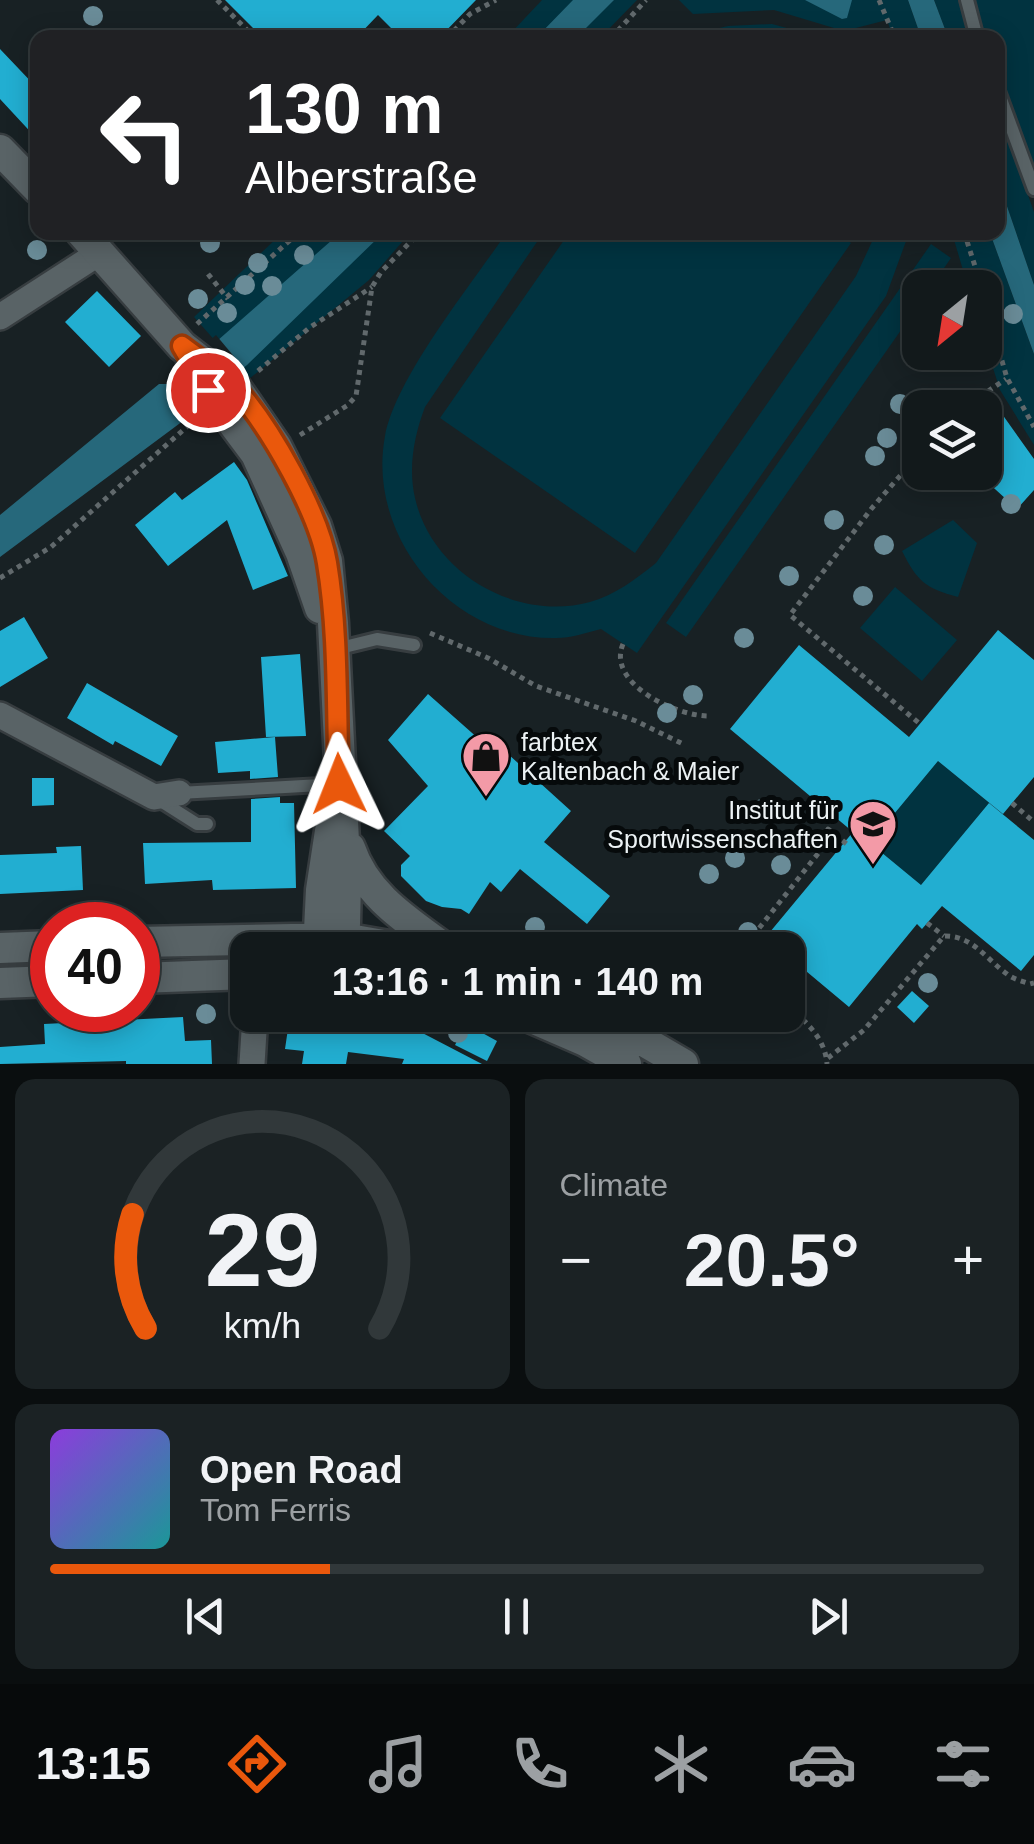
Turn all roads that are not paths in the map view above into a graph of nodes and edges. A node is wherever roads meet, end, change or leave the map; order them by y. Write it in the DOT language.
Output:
graph roads {
  1 [pos="966,0"];
  2 [pos="975,30"];
  3 [pos="1005,110"];
  4 [pos="0,150"];
  5 [pos="30,180"];
  6 [pos="1034,189"];
  7 [pos="90,242"];
  8 [pos="0,317"];
  9 [pos="223,391"];
  10 [pos="414,645"];
  11 [pos="334,649"];
  12 [pos="0,714"];
  13 [pos="339,784"];
  14 [pos="167,795"];
  15 [pos="207,824"];
  16 [pos="343,826"];
  17 [pos="329,932"];
  18 [pos="335,932"];
  19 [pos="422,932"];
  20 [pos="160,942"];
  21 [pos="230,944"];
  22 [pos="30,947"];
  23 [pos="0,948"];
  24 [pos="230,975"];
  25 [pos="160,977"];
  26 [pos="30,982"];
  27 [pos="0,983"];
  28 [pos="254,1032"];
  29 [pos="565,1032"];
  30 [pos="628,1032"];
  31 [pos="252,1064"];
  32 [pos="626,1064"];
  33 [pos="684,1064"];
  1 -- 2 [label="lane"];
  3 -- 6 [label="lane"];
  4 -- 5 [label="street"];
  7 -- 8 [label="street"];
  7 -- 9 [label="street"];
  9 -- 11 [label="street"];
  9 -- 11 [label="street"];
  10 -- 11 [label="lane"];
  11 -- 13 [label="street"];
  12 -- 14 [label="street"];
  13 -- 14 [label="lane"];
  13 -- 16 [label="street"];
  13 -- 17 [label="street"];
  14 -- 15 [label="lane"];
  16 -- 18 [label="street"];
  16 -- 19 [label="street"];
  20 -- 21 [label="street"];
  22 -- 23 [label="street"];
  24 -- 25 [label="street"];
  26 -- 27 [label="street"];
  28 -- 31 [label="street"];
  29 -- 32 [label="street"];
  30 -- 33 [label="street"];
}
